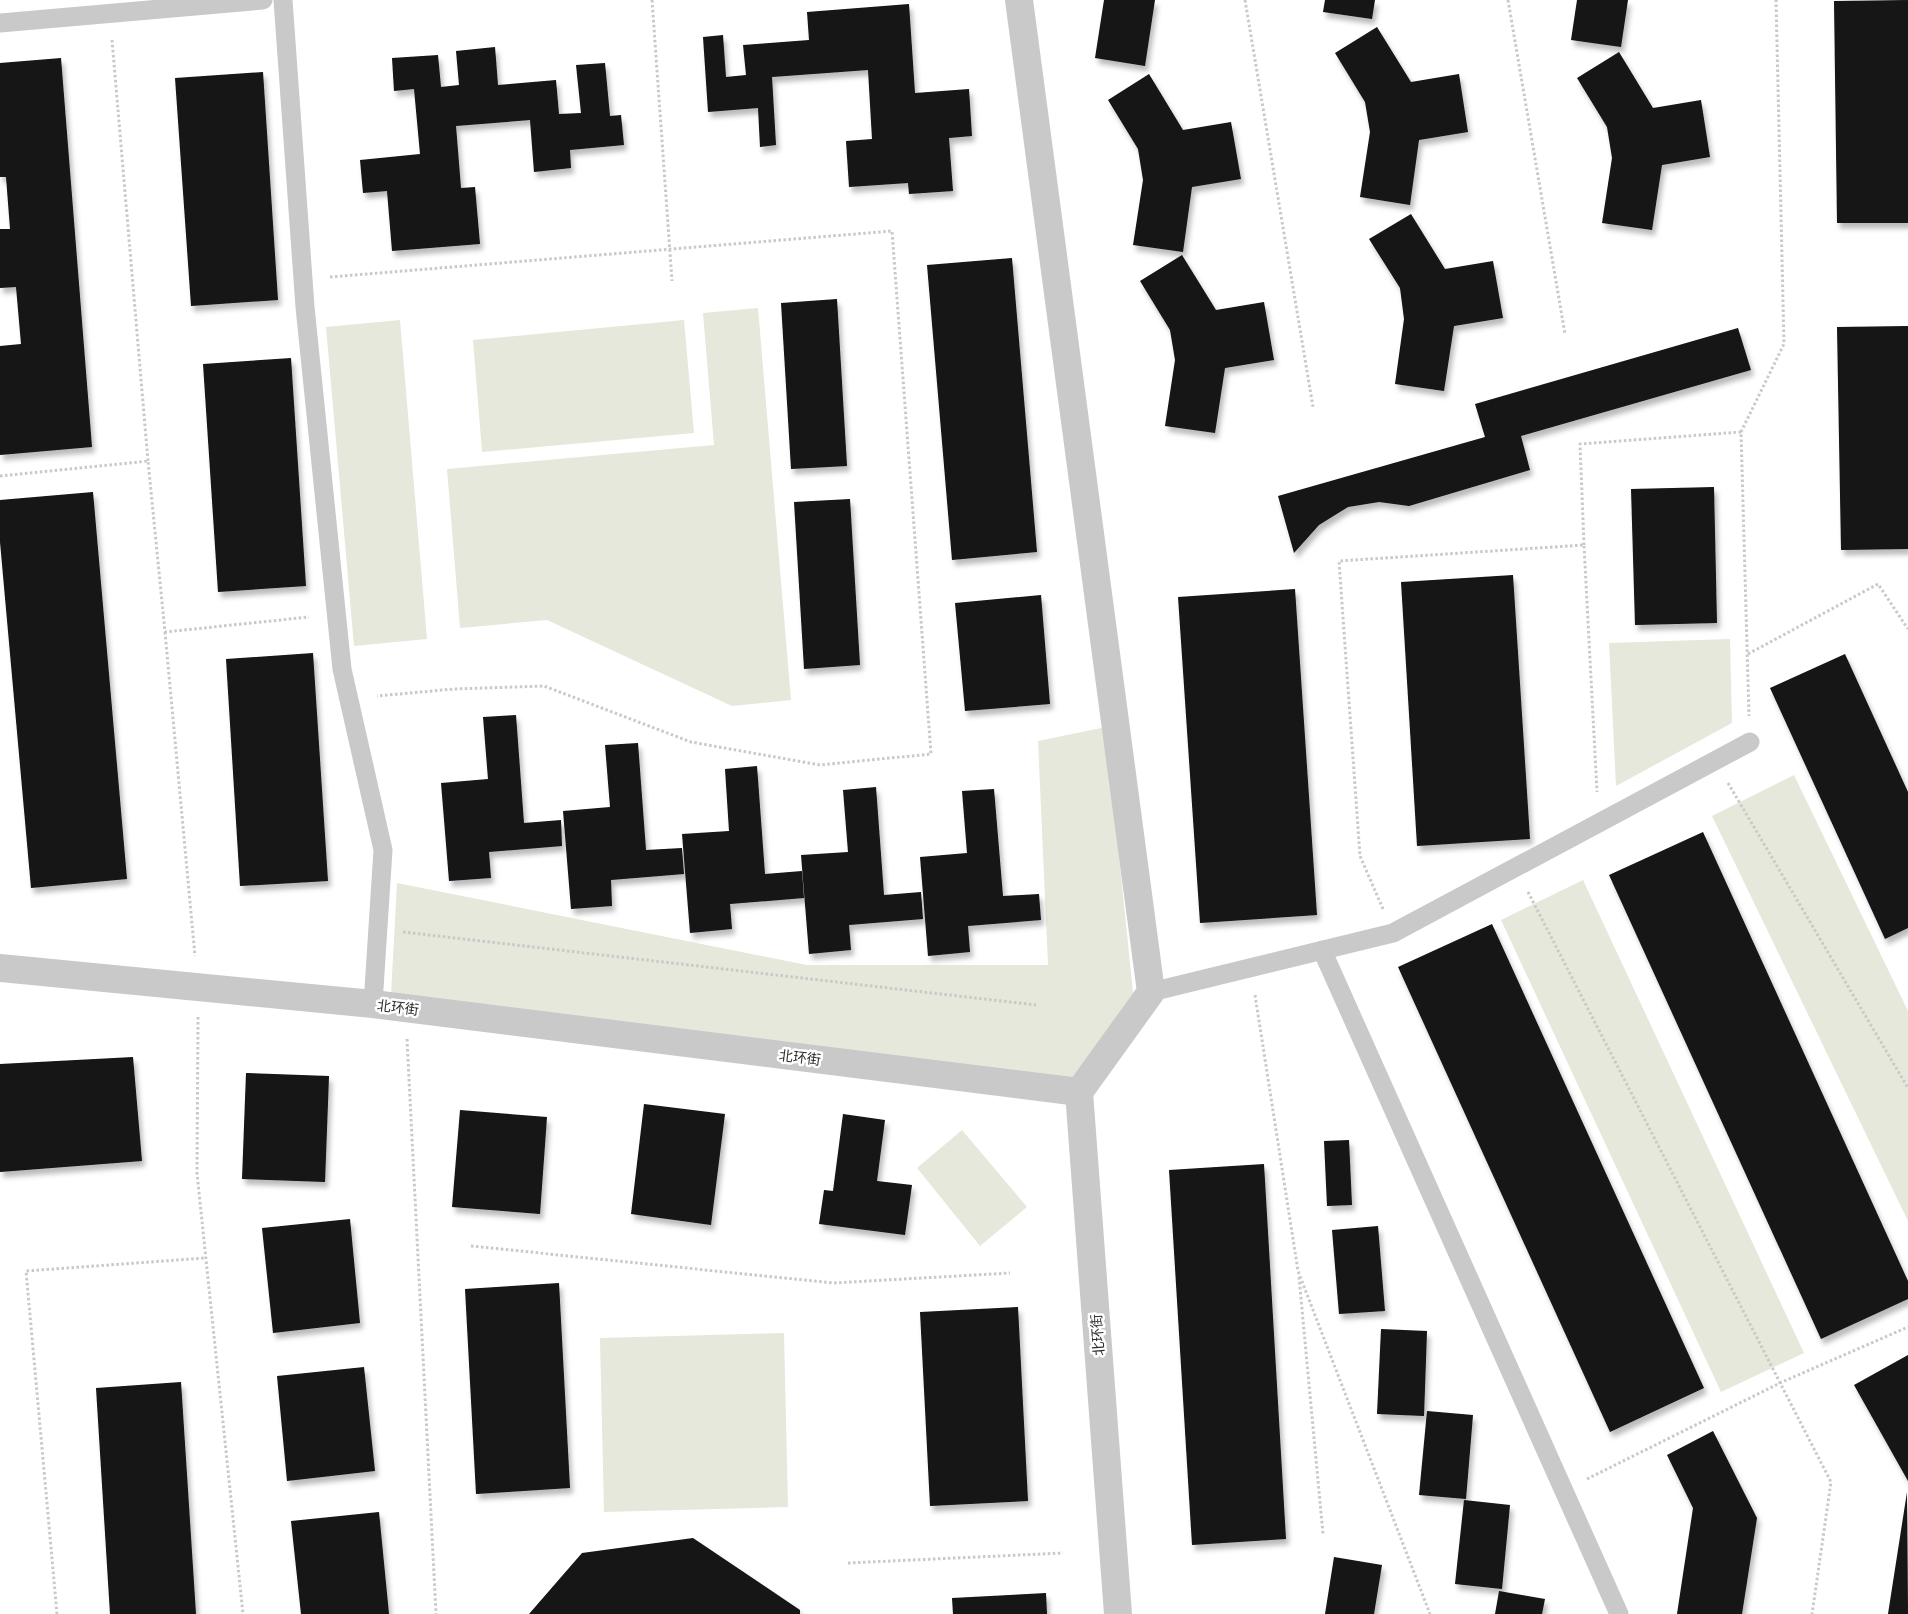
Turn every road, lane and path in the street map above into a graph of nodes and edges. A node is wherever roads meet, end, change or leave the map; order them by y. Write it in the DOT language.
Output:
graph roads {
  1 [pos="263,0"];
  2 [pos="283,0"];
  3 [pos="652,0"];
  4 [pos="1018,0"];
  5 [pos="1245,0"];
  6 [pos="1508,0"];
  7 [pos="1776,0"];
  8 [pos="109,13"];
  9 [pos="0,23"];
  10 [pos="669,249"];
  11 [pos="302,279"];
  12 [pos="672,281"];
  13 [pos="1565,334"];
  14 [pos="1313,407"];
  15 [pos="1741,432"];
  16 [pos="148,461"];
  17 [pos="0,476"];
  18 [pos="1584,545"];
  19 [pos="336,614"];
  20 [pos="1908,629"];
  21 [pos="165,632"];
  22 [pos="1747,654"];
  23 [pos="349,698"];
  24 [pos="1750,742"];
  25 [pos="1715,761"];
  26 [pos="1599,823"];
  27 [pos="1515,867"];
  28 [pos="378,929"];
  29 [pos="1393,932"];
  30 [pos="1322,950"];
  31 [pos="1250,967"];
  32 [pos="0,968"];
  33 [pos="198,987"];
  34 [pos="1151,992"];
  35 [pos="373,1004"];
  36 [pos="1036,1005"];
  37 [pos="406,1008"];
  38 [pos="1908,1088"];
  39 [pos="1079,1092"];
  40 [pos="471,1246"];
  41 [pos="205,1258"];
  42 [pos="1298,1272"];
  43 [pos="1010,1273"];
  44 [pos="1908,1327"];
  45 [pos="1780,1384"];
  46 [pos="1564,1490"];
  47 [pos="1323,1534"];
  48 [pos="1063,1553"];
  49 [pos="848,1563"];
  50 [pos="57,1614"];
  51 [pos="244,1614"];
  52 [pos="436,1614"];
  53 [pos="1118,1614"];
  54 [pos="1430,1614"];
  55 [pos="1619,1614"];
  56 [pos="1812,1614"];
  1 -- 8 [label="lane"];
  2 -- 11 [label="lane"];
  3 -- 10 [label="path"];
  4 -- 34 [label="street"];
  5 -- 14 [label="path"];
  6 -- 13 [label="path"];
  7 -- 15 [label="path"];
  8 -- 9 [label="lane"];
  8 -- 16 [label="path"];
  10 -- 11 [label="path"];
  10 -- 12 [label="path"];
  10 -- 23 [label="path"];
  11 -- 19 [label="lane"];
  15 -- 18 [label="path"];
  15 -- 22 [label="path"];
  16 -- 17 [label="path"];
  16 -- 21 [label="path"];
  18 -- 26 [label="path"];
  18 -- 29 [label="path"];
  19 -- 21 [label="path"];
  19 -- 23 [label="lane"];
  20 -- 22 [label="path"];
  21 -- 33 [label="path"];
  22 -- 24 [label="path"];
  23 -- 28 [label="lane"];
  24 -- 25 [label="lane"];
  25 -- 26 [label="lane"];
  25 -- 38 [label="path"];
  26 -- 27 [label="lane"];
  27 -- 29 [label="lane"];
  27 -- 45 [label="path"];
  28 -- 35 [label="lane"];
  28 -- 36 [label="path"];
  29 -- 30 [label="lane"];
  30 -- 31 [label="lane"];
  30 -- 46 [label="lane"];
  31 -- 34 [label="lane"];
  31 -- 42 [label="path"];
  32 -- 33 [label="street, 北环街"];
  33 -- 35 [label="street, 北环街"];
  33 -- 41 [label="path"];
  34 -- 39 [label="street"];
  35 -- 37 [label="street, 北环街"];
  37 -- 39 [label="street, 北环街"];
  37 -- 52 [label="path"];
  39 -- 53 [label="street, 北环街"];
  40 -- 43 [label="path"];
  41 -- 50 [label="path"];
  41 -- 51 [label="path"];
  42 -- 47 [label="path"];
  42 -- 54 [label="path"];
  44 -- 45 [label="path"];
  45 -- 46 [label="path"];
  45 -- 56 [label="path"];
  46 -- 55 [label="lane"];
  48 -- 49 [label="path"];
}
